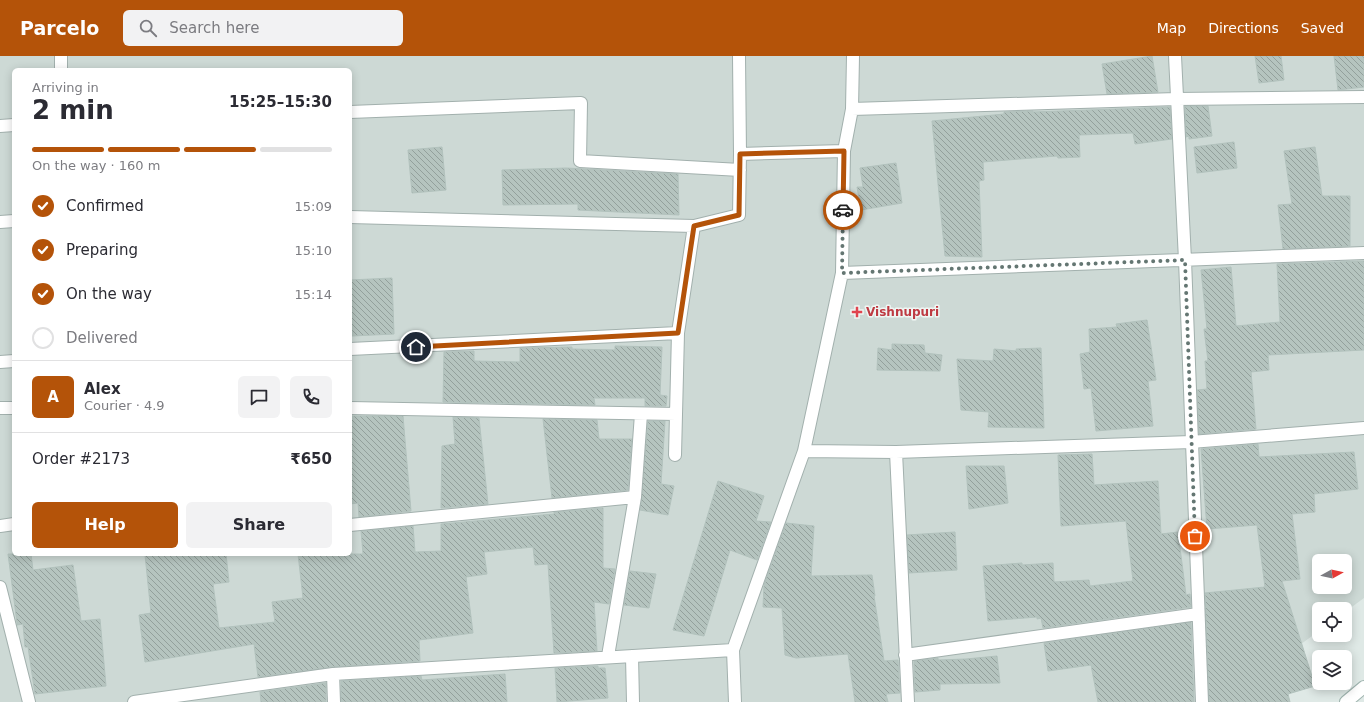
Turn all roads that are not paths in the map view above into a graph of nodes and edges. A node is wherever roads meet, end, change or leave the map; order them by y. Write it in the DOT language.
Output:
graph roads {
  1 [pos="61,56"];
  2 [pos="738,56"];
  3 [pos="854,56"];
  4 [pos="1174,56"];
  5 [pos="60,68"];
  6 [pos="1364,97"];
  7 [pos="1176,99"];
  8 [pos="852,110"];
  9 [pos="352,112"];
  10 [pos="12,125"];
  11 [pos="0,126"];
  12 [pos="844,151"];
  13 [pos="740,154"];
  14 [pos="740,170"];
  15 [pos="352,217"];
  16 [pos="12,221"];
  17 [pos="0,222"];
  18 [pos="694,226"];
  19 [pos="1364,253"];
  20 [pos="1185,260"];
  21 [pos="842,273"];
  22 [pos="678,333"];
  23 [pos="352,349"];
  24 [pos="12,361"];
  25 [pos="0,362"];
  26 [pos="0,408"];
  27 [pos="12,408"];
  28 [pos="352,408"];
  29 [pos="642,414"];
  30 [pos="676,414"];
  31 [pos="1364,428"];
  32 [pos="1191,442"];
  33 [pos="804,451"];
  34 [pos="896,452"];
  35 [pos="675,455"];
  36 [pos="635,497"];
  37 [pos="12,524"];
  38 [pos="352,525"];
  39 [pos="0,526"];
  40 [pos="0,587"];
  41 [pos="1198,614"];
  42 [pos="733,650"];
  43 [pos="906,655"];
  44 [pos="608,656"];
  45 [pos="632,656"];
  46 [pos="333,674"];
  47 [pos="1364,687"];
  48 [pos="29,702"];
  49 [pos="134,702"];
  50 [pos="334,702"];
  51 [pos="633,702"];
  52 [pos="735,702"];
  53 [pos="908,702"];
  54 [pos="1202,702"];
  55 [pos="1346,702"];
  1 -- 5 [label="street"];
  2 -- 13 [label="street"];
  3 -- 8 [label="street"];
  4 -- 7 [label="street"];
  6 -- 7 [label="street"];
  7 -- 8 [label="street"];
  7 -- 20 [label="street"];
  8 -- 12 [label="street"];
  9 -- 14 [label="street"];
  10 -- 11 [label="street"];
  12 -- 13 [label="street"];
  12 -- 21 [label="street"];
  13 -- 14 [label="street"];
  14 -- 18 [label="street"];
  15 -- 18 [label="street"];
  16 -- 17 [label="street"];
  18 -- 22 [label="street"];
  19 -- 20 [label="street"];
  20 -- 21 [label="street"];
  20 -- 32 [label="street"];
  21 -- 33 [label="street"];
  22 -- 23 [label="street"];
  22 -- 30 [label="street"];
  24 -- 25 [label="street"];
  26 -- 27 [label="street"];
  28 -- 29 [label="street"];
  29 -- 30 [label="street"];
  29 -- 36 [label="street"];
  30 -- 35 [label="street"];
  31 -- 32 [label="street"];
  32 -- 34 [label="street"];
  32 -- 41 [label="street"];
  33 -- 34 [label="street"];
  33 -- 42 [label="street"];
  34 -- 43 [label="street"];
  36 -- 38 [label="street"];
  36 -- 44 [label="street"];
  37 -- 39 [label="street"];
  40 -- 48 [label="street"];
  41 -- 43 [label="street"];
  41 -- 54 [label="street"];
  42 -- 45 [label="street"];
  42 -- 52 [label="street"];
  43 -- 53 [label="street"];
  44 -- 45 [label="street"];
  44 -- 46 [label="street"];
  45 -- 51 [label="street"];
  46 -- 49 [label="street"];
  46 -- 50 [label="street"];
  47 -- 55 [label="street"];
}
